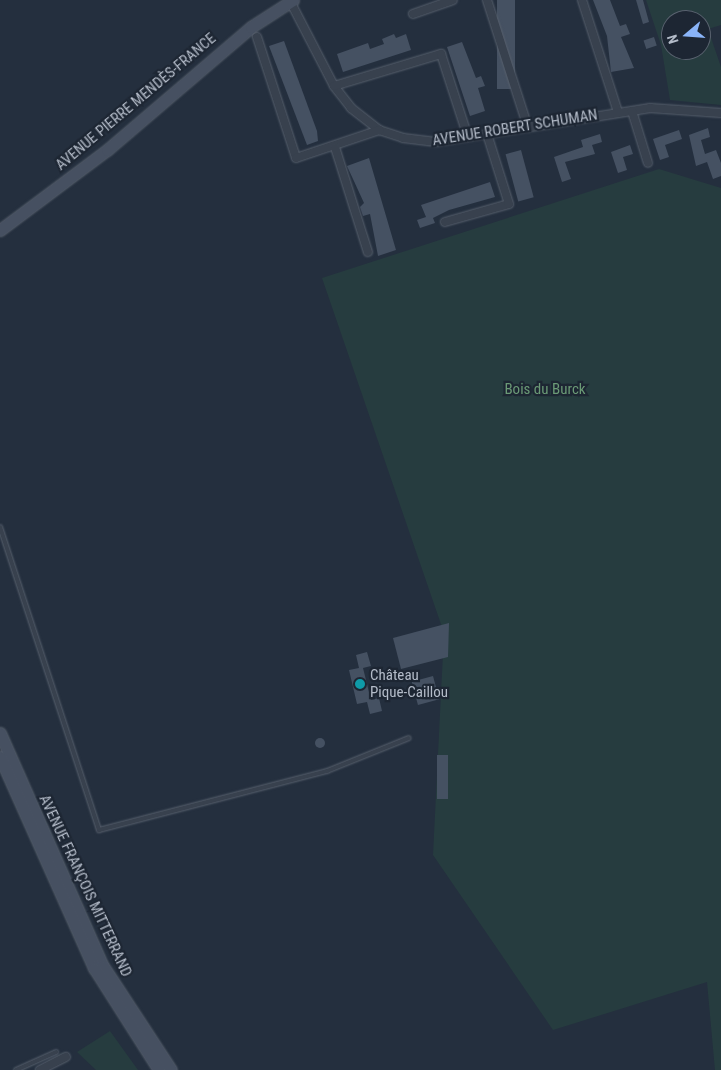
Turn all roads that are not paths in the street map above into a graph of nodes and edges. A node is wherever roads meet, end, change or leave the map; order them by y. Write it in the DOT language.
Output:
graph roads {
  1 [pos="453,0"];
  2 [pos="487,0"];
  3 [pos="582,0"];
  4 [pos="291,1"];
  5 [pos="413,14"];
  6 [pos="257,37"];
  7 [pos="334,86"];
  8 [pos="632,111"];
  9 [pos="618,112"];
  10 [pos="721,113"];
  11 [pos="528,128"];
  12 [pos="379,130"];
  13 [pos="487,134"];
  14 [pos="468,138"];
  15 [pos="335,147"];
  16 [pos="648,163"];
  17 [pos="445,222"];
  18 [pos="0,230"];
  19 [pos="368,252"];
  20 [pos="0,527"];
  21 [pos="0,733"];
  22 [pos="409,738"];
  23 [pos="0,757"];
  24 [pos="56,1052"];
  25 [pos="66,1057"];
  26 [pos="16,1070"];
  27 [pos="40,1070"];
  28 [pos="159,1070"];
  29 [pos="171,1070"];
  1 -- 5 [label="street"];
  2 -- 11 [label="street"];
  3 -- 9 [label="street"];
  4 -- 7 [label="street, AVENUE ROBERT SCHUMAN"];
  4 -- 18 [label="main road, AVENUE PIERRE MENDÈS-FRANCE"];
  6 -- 15 [label="street"];
  7 -- 12 [label="street, AVENUE ROBERT SCHUMAN"];
  7 -- 14 [label="street"];
  8 -- 9 [label="street, AVENUE ROBERT SCHUMAN"];
  8 -- 10 [label="street, AVENUE ROBERT SCHUMAN"];
  8 -- 16 [label="street"];
  9 -- 11 [label="street, AVENUE ROBERT SCHUMAN"];
  11 -- 13 [label="street, AVENUE ROBERT SCHUMAN"];
  12 -- 14 [label="street, AVENUE ROBERT SCHUMAN"];
  12 -- 15 [label="street"];
  13 -- 14 [label="street, AVENUE ROBERT SCHUMAN"];
  13 -- 17 [label="street"];
  15 -- 19 [label="street"];
  20 -- 22 [label="lane"];
  21 -- 29 [label="main road, AVENUE FRANÇOIS MITTERRAND"];
  23 -- 28 [label="main road, AVENUE FRANÇOIS MITTERRAND"];
  24 -- 26 [label="lane"];
  25 -- 27 [label="street"];
}
